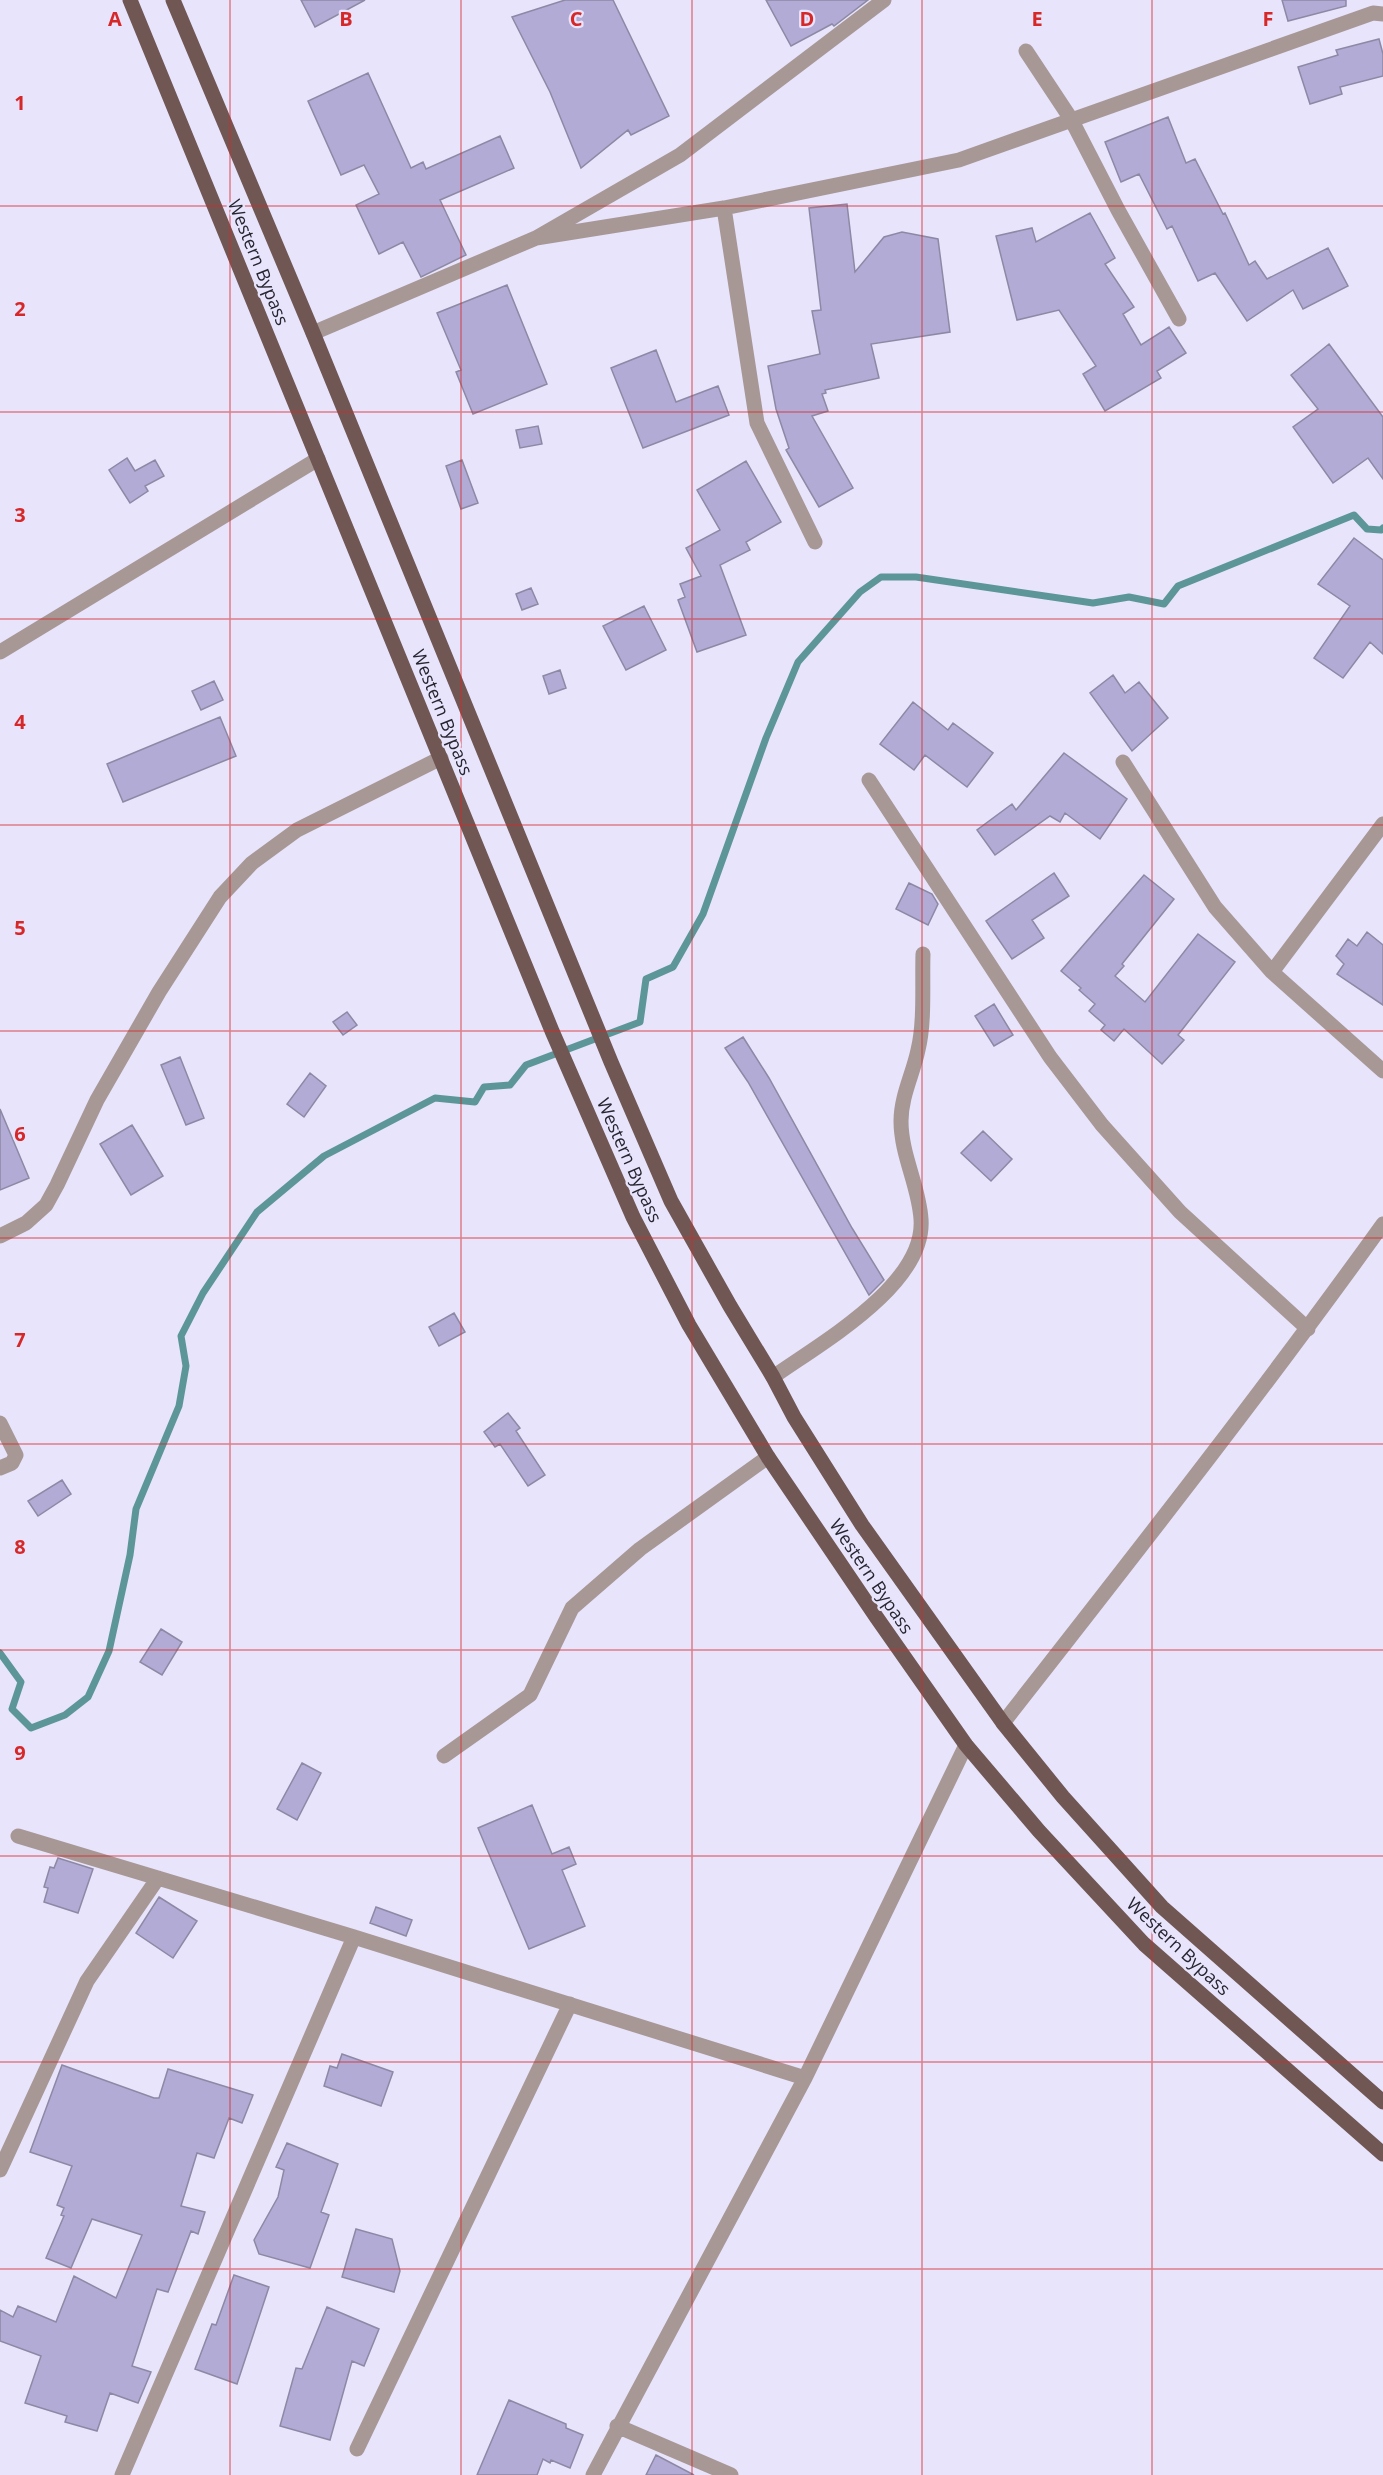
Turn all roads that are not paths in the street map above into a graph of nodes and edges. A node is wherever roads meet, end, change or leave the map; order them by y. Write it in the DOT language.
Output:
graph roads {
  1 [pos="129,0"];
  2 [pos="174,0"];
  3 [pos="884,0"];
  4 [pos="1383,14"];
  5 [pos="1026,51"];
  6 [pos="1071,119"];
  7 [pos="724,208"];
  8 [pos="536,237"];
  9 [pos="1179,319"];
  10 [pos="313,333"];
  11 [pos="318,459"];
  12 [pos="815,542"];
  13 [pos="0,652"];
  14 [pos="441,758"];
  15 [pos="1123,762"];
  16 [pos="869,780"];
  17 [pos="1383,824"];
  18 [pos="923,954"];
  19 [pos="1272,972"];
  20 [pos="1383,1071"];
  21 [pos="1383,1224"];
  22 [pos="0,1236"];
  23 [pos="1308,1329"];
  24 [pos="773,1377"];
  25 [pos="0,1423"];
  26 [pos="768,1457"];
  27 [pos="0,1468"];
  28 [pos="1003,1723"];
  29 [pos="966,1745"];
  30 [pos="444,1756"];
  31 [pos="18,1836"];
  32 [pos="158,1878"];
  33 [pos="354,1937"];
  34 [pos="570,2004"];
  35 [pos="805,2078"];
  36 [pos="1383,2102"];
  37 [pos="1383,2154"];
  38 [pos="0,2170"];
  39 [pos="618,2426"];
  40 [pos="357,2449"];
  41 [pos="122,2475"];
  42 [pos="593,2475"];
  43 [pos="731,2475"];
  1 -- 11 [label="main road, Western Bypass"];
  2 -- 10 [label="main road, Western Bypass"];
  3 -- 8 [label="street"];
  4 -- 6 [label="street"];
  5 -- 6 [label="street"];
  6 -- 7 [label="street"];
  6 -- 9 [label="street"];
  7 -- 8 [label="street"];
  7 -- 12 [label="street"];
  8 -- 10 [label="street"];
  10 -- 24 [label="main road, Western Bypass"];
  11 -- 13 [label="street"];
  11 -- 14 [label="main road, Western Bypass"];
  14 -- 22 [label="street"];
  14 -- 26 [label="main road, Western Bypass"];
  15 -- 19 [label="street"];
  16 -- 23 [label="street"];
  17 -- 19 [label="street"];
  18 -- 24 [label="street"];
  19 -- 20 [label="street"];
  21 -- 23 [label="street"];
  23 -- 28 [label="street"];
  24 -- 28 [label="main road, Western Bypass"];
  25 -- 27 [label="street"];
  26 -- 29 [label="main road, Western Bypass"];
  26 -- 30 [label="street"];
  28 -- 36 [label="main road, Western Bypass"];
  29 -- 35 [label="street"];
  29 -- 37 [label="main road, Western Bypass"];
  31 -- 32 [label="street"];
  32 -- 33 [label="street"];
  32 -- 38 [label="street"];
  33 -- 34 [label="street"];
  33 -- 41 [label="street"];
  34 -- 35 [label="street"];
  34 -- 40 [label="street"];
  35 -- 39 [label="street"];
  39 -- 42 [label="street"];
  39 -- 43 [label="street"];
}
